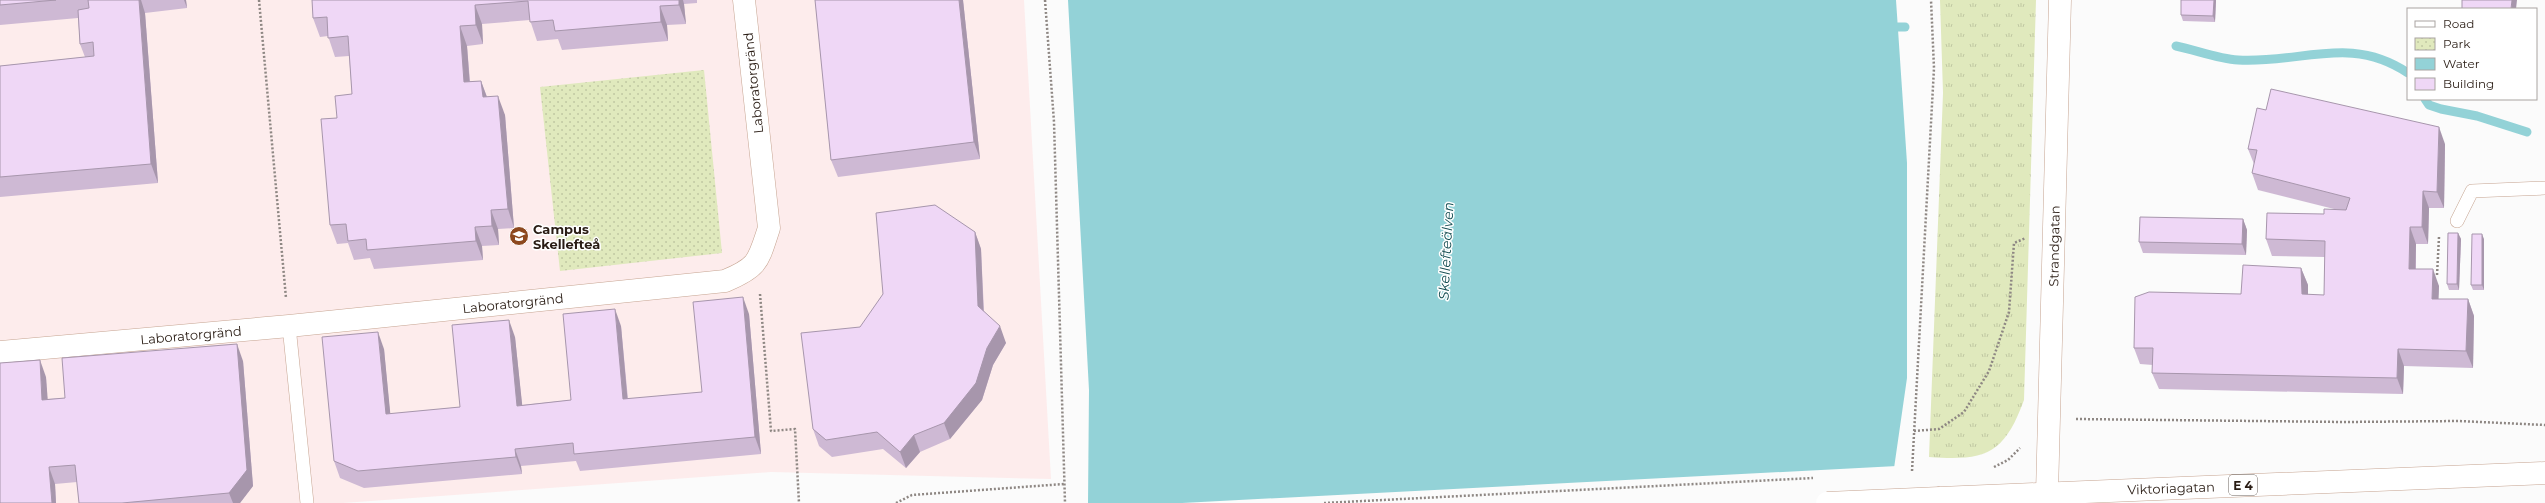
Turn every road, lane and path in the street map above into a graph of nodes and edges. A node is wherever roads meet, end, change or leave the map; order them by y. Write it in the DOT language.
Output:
graph roads {
  1 [pos="259,0"];
  2 [pos="744,0"];
  3 [pos="1045,0"];
  4 [pos="1931,0"];
  5 [pos="2060,0"];
  6 [pos="2545,188"];
  7 [pos="2457,221"];
  8 [pos="2055,228"];
  9 [pos="757,262"];
  10 [pos="2437,275"];
  11 [pos="289,326"];
  12 [pos="0,352"];
  13 [pos="2049,419"];
  14 [pos="2545,425"];
  15 [pos="1914,431"];
  16 [pos="2023,444"];
  17 [pos="1986,468"];
  18 [pos="1916,473"];
  19 [pos="2545,473"];
  20 [pos="1908,474"];
  21 [pos="1820,478"];
  22 [pos="1911,479"];
  23 [pos="1064,484"];
  24 [pos="2047,492"];
  25 [pos="307,503"];
  26 [pos="800,503"];
  27 [pos="896,503"];
  28 [pos="1064,503"];
  29 [pos="1324,503"];
  30 [pos="1827,503"];
  1 -- 11 [label="path"];
  2 -- 9 [label="main road, Laboratorgränd"];
  3 -- 23 [label="path"];
  4 -- 15 [label="path"];
  5 -- 8 [label="main road, Strandgatan"];
  6 -- 7 [label="lane"];
  7 -- 10 [label="path"];
  8 -- 13 [label="main road, Strandgatan"];
  8 -- 15 [label="path"];
  9 -- 11 [label="main road, Laboratorgränd"];
  9 -- 26 [label="path"];
  11 -- 12 [label="main road, Laboratorgränd"];
  11 -- 25 [label="lane"];
  13 -- 14 [label="path"];
  13 -- 24 [label="main road, Strandgatan"];
  15 -- 22 [label="path"];
  16 -- 17 [label="path"];
  18 -- 20 [label="path"];
  19 -- 24 [label="main road, Viktoriagatan / E 4"];
  21 -- 29 [label="path, bridge"];
  23 -- 27 [label="path"];
  23 -- 28 [label="path"];
  24 -- 30 [label="main road, Viktoriagatan / E 4, bridge"];
}
